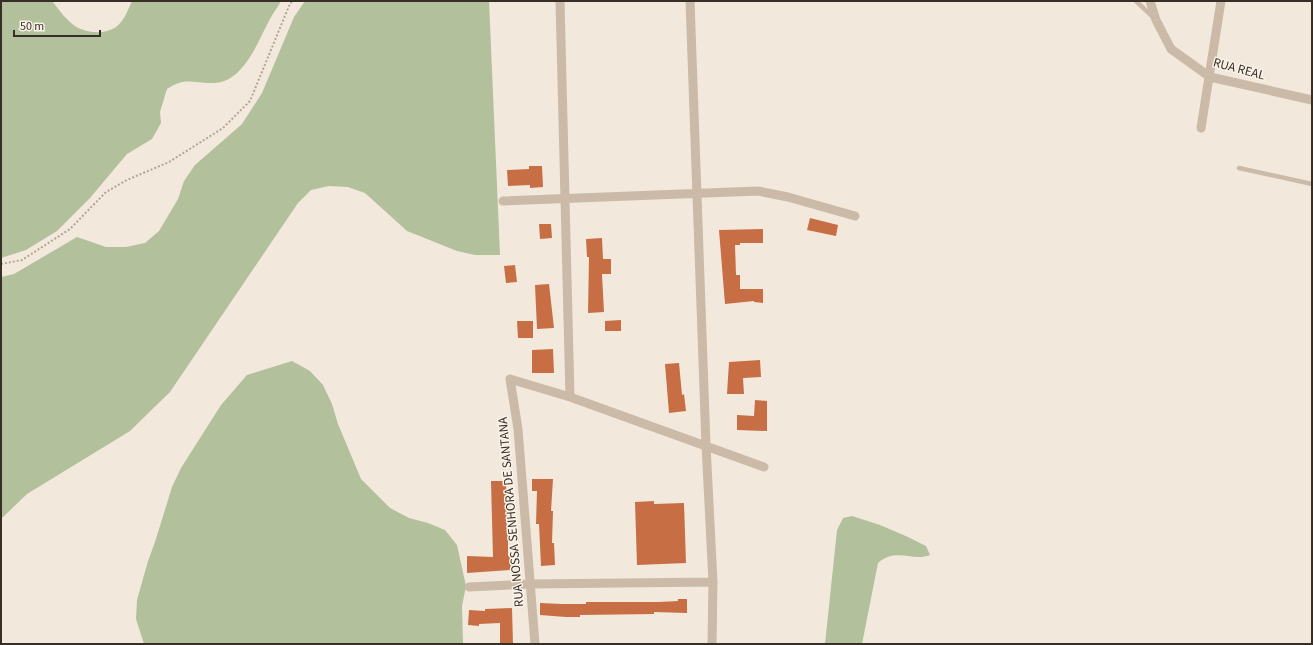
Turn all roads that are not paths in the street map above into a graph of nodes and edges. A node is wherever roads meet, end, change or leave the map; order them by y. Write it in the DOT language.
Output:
graph roads {
  1 [pos="560,1"];
  2 [pos="690,1"];
  3 [pos="1136,1"];
  4 [pos="1150,1"];
  5 [pos="1221,1"];
  6 [pos="1156,20"];
  7 [pos="1210,76"];
  8 [pos="1312,100"];
  9 [pos="1201,128"];
  10 [pos="1239,168"];
  11 [pos="1312,184"];
  12 [pos="698,194"];
  13 [pos="565,198"];
  14 [pos="503,200"];
  15 [pos="855,216"];
  16 [pos="570,397"];
  17 [pos="706,445"];
  18 [pos="764,467"];
  19 [pos="713,582"];
  20 [pos="530,584"];
  21 [pos="469,587"];
  22 [pos="535,644"];
  23 [pos="712,644"];
  1 -- 13 [label="street"];
  2 -- 12 [label="street"];
  3 -- 6 [label="lane"];
  4 -- 6 [label="street, RUA REAL"];
  5 -- 7 [label="street"];
  6 -- 7 [label="street, RUA REAL"];
  7 -- 8 [label="street, RUA REAL"];
  7 -- 9 [label="street"];
  10 -- 11 [label="lane"];
  12 -- 13 [label="street"];
  12 -- 15 [label="street"];
  12 -- 17 [label="street"];
  13 -- 14 [label="street"];
  13 -- 16 [label="street"];
  16 -- 17 [label="street"];
  16 -- 20 [label="street, RUA NOSSA SENHORA DE SANTANA"];
  17 -- 18 [label="street"];
  17 -- 19 [label="street"];
  19 -- 20 [label="street"];
  19 -- 23 [label="street"];
  20 -- 21 [label="street"];
  20 -- 22 [label="street, RUA NOSSA SENHORA DE SANTANA"];
}
